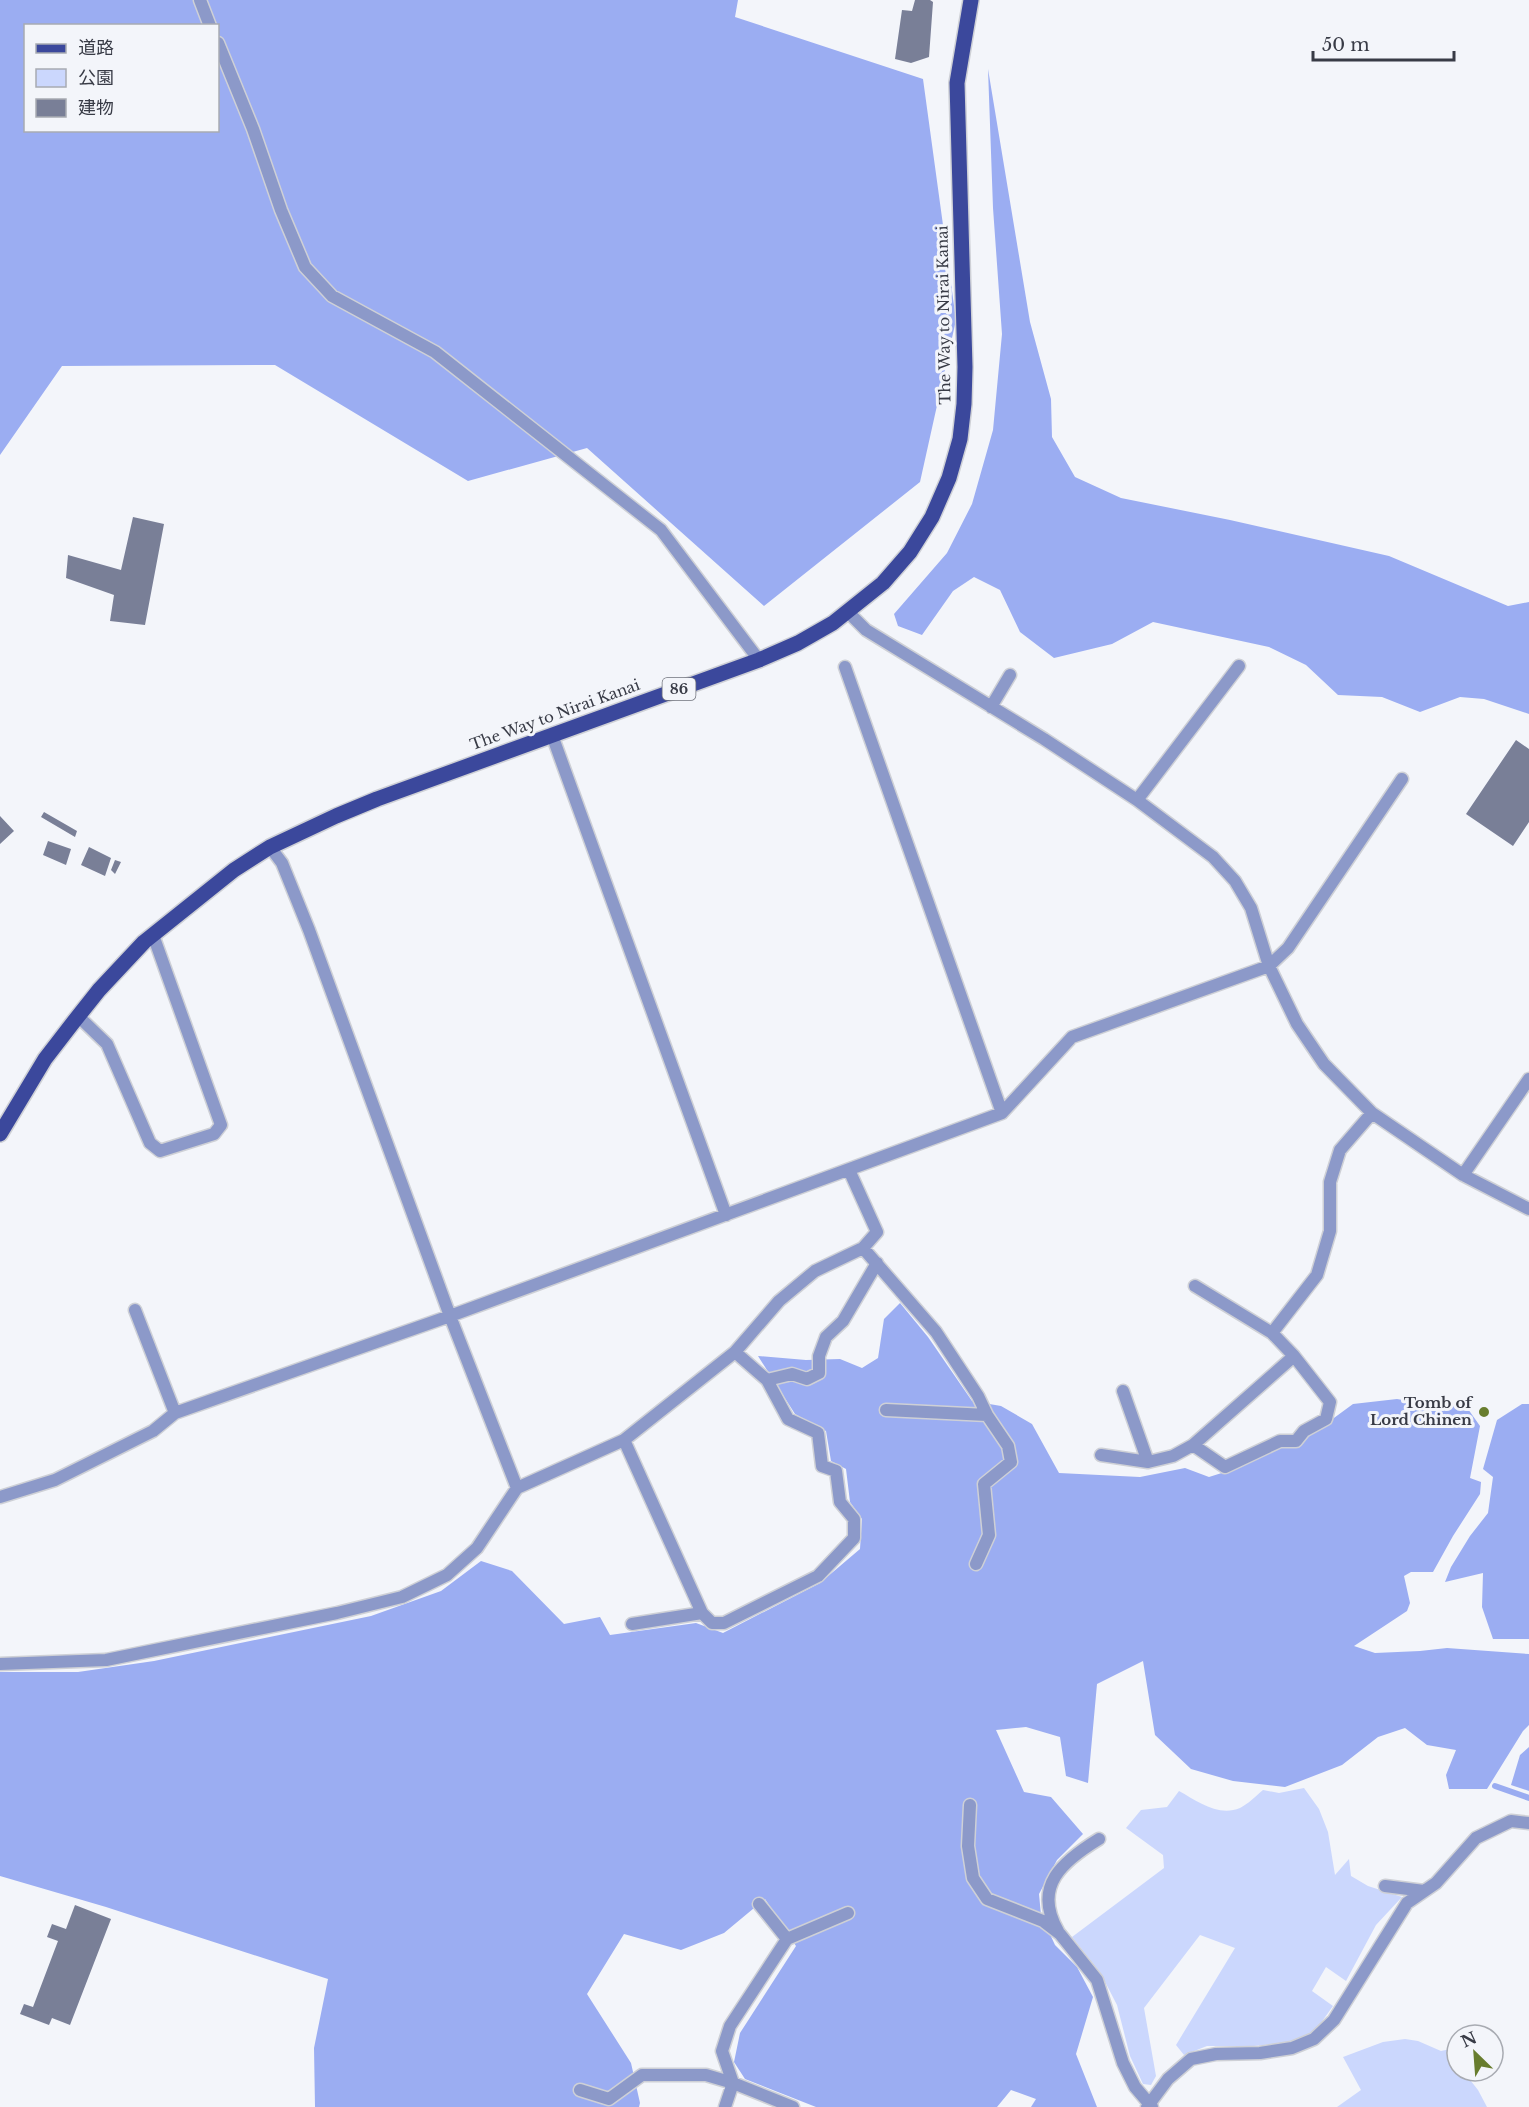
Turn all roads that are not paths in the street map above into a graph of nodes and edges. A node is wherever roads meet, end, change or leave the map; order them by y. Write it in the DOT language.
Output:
graph roads {
  1 [pos="200,0"];
  2 [pos="971,0"];
  3 [pos="209,24"];
  4 [pos="219,45"];
  5 [pos="848,612"];
  6 [pos="759,660"];
  7 [pos="1239,666"];
  8 [pos="845,667"];
  9 [pos="1010,675"];
  10 [pos="991,706"];
  11 [pos="552,735"];
  12 [pos="1402,779"];
  13 [pos="1137,800"];
  14 [pos="270,847"];
  15 [pos="153,935"];
  16 [pos="1269,966"];
  17 [pos="78,1016"];
  18 [pos="1529,1079"];
  19 [pos="1002,1113"];
  20 [pos="1372,1113"];
  21 [pos="0,1134"];
  22 [pos="849,1170"];
  23 [pos="1463,1175"];
  24 [pos="1529,1209"];
  25 [pos="726,1215"];
  26 [pos="863,1248"];
  27 [pos="877,1263"];
  28 [pos="1195,1286"];
  29 [pos="135,1310"];
  30 [pos="450,1316"];
  31 [pos="1272,1333"];
  32 [pos="735,1352"];
  33 [pos="1294,1356"];
  34 [pos="766,1380"];
  35 [pos="1123,1391"];
  36 [pos="886,1410"];
  37 [pos="176,1413"];
  38 [pos="987,1414"];
  39 [pos="624,1440"];
  40 [pos="1193,1445"];
  41 [pos="1101,1455"];
  42 [pos="1148,1462"];
  43 [pos="517,1488"];
  44 [pos="0,1497"];
  45 [pos="976,1564"];
  46 [pos="702,1613"];
  47 [pos="632,1624"];
  48 [pos="0,1664"];
  49 [pos="970,1805"];
  50 [pos="1529,1823"];
  51 [pos="1099,1839"];
  52 [pos="1385,1886"];
  53 [pos="1424,1891"];
  54 [pos="759,1904"];
  55 [pos="848,1913"];
  56 [pos="1060,1934"];
  57 [pos="787,1939"];
  58 [pos="733,2083"];
  59 [pos="580,2090"];
  60 [pos="1150,2106"];
  61 [pos="725,2107"];
  62 [pos="793,2107"];
  1 -- 3 [label="street"];
  2 -- 5 [label="main road, The Way to Nirai Kanai / 86"];
  4 -- 6 [label="street"];
  5 -- 6 [label="main road, The Way to Nirai Kanai / 86"];
  5 -- 10 [label="street"];
  6 -- 11 [label="main road, The Way to Nirai Kanai / 86"];
  7 -- 13 [label="street"];
  8 -- 19 [label="street"];
  9 -- 10 [label="street"];
  10 -- 13 [label="street"];
  11 -- 14 [label="main road, The Way to Nirai Kanai / 86"];
  11 -- 25 [label="street"];
  12 -- 16 [label="street"];
  13 -- 16 [label="street"];
  14 -- 15 [label="main road, The Way to Nirai Kanai / 86"];
  14 -- 30 [label="street"];
  15 -- 17 [label="main road, The Way to Nirai Kanai / 86"];
  15 -- 17 [label="street"];
  16 -- 19 [label="street"];
  16 -- 20 [label="street"];
  17 -- 21 [label="main road, The Way to Nirai Kanai / 86"];
  18 -- 23 [label="street"];
  19 -- 22 [label="street"];
  20 -- 23 [label="street"];
  20 -- 31 [label="street"];
  22 -- 25 [label="street"];
  22 -- 26 [label="street"];
  23 -- 24 [label="street"];
  25 -- 30 [label="street"];
  26 -- 27 [label="street"];
  26 -- 32 [label="street"];
  27 -- 34 [label="street"];
  27 -- 38 [label="street"];
  28 -- 31 [label="street"];
  29 -- 37 [label="street"];
  30 -- 37 [label="street"];
  30 -- 43 [label="street"];
  31 -- 33 [label="street"];
  32 -- 34 [label="street"];
  32 -- 39 [label="street"];
  33 -- 40 [label="street"];
  33 -- 40 [label="street"];
  34 -- 46 [label="street"];
  35 -- 42 [label="street"];
  36 -- 38 [label="street"];
  37 -- 44 [label="street"];
  38 -- 45 [label="street"];
  39 -- 43 [label="street"];
  39 -- 46 [label="street"];
  40 -- 42 [label="street"];
  41 -- 42 [label="street"];
  43 -- 48 [label="street"];
  46 -- 47 [label="street"];
  49 -- 56 [label="street"];
  50 -- 53 [label="street"];
  51 -- 56 [label="street"];
  52 -- 53 [label="street"];
  53 -- 60 [label="street"];
  54 -- 57 [label="street"];
  55 -- 57 [label="street"];
  56 -- 60 [label="street"];
  57 -- 58 [label="street"];
  58 -- 59 [label="street"];
  58 -- 61 [label="street"];
  58 -- 62 [label="street"];
}
